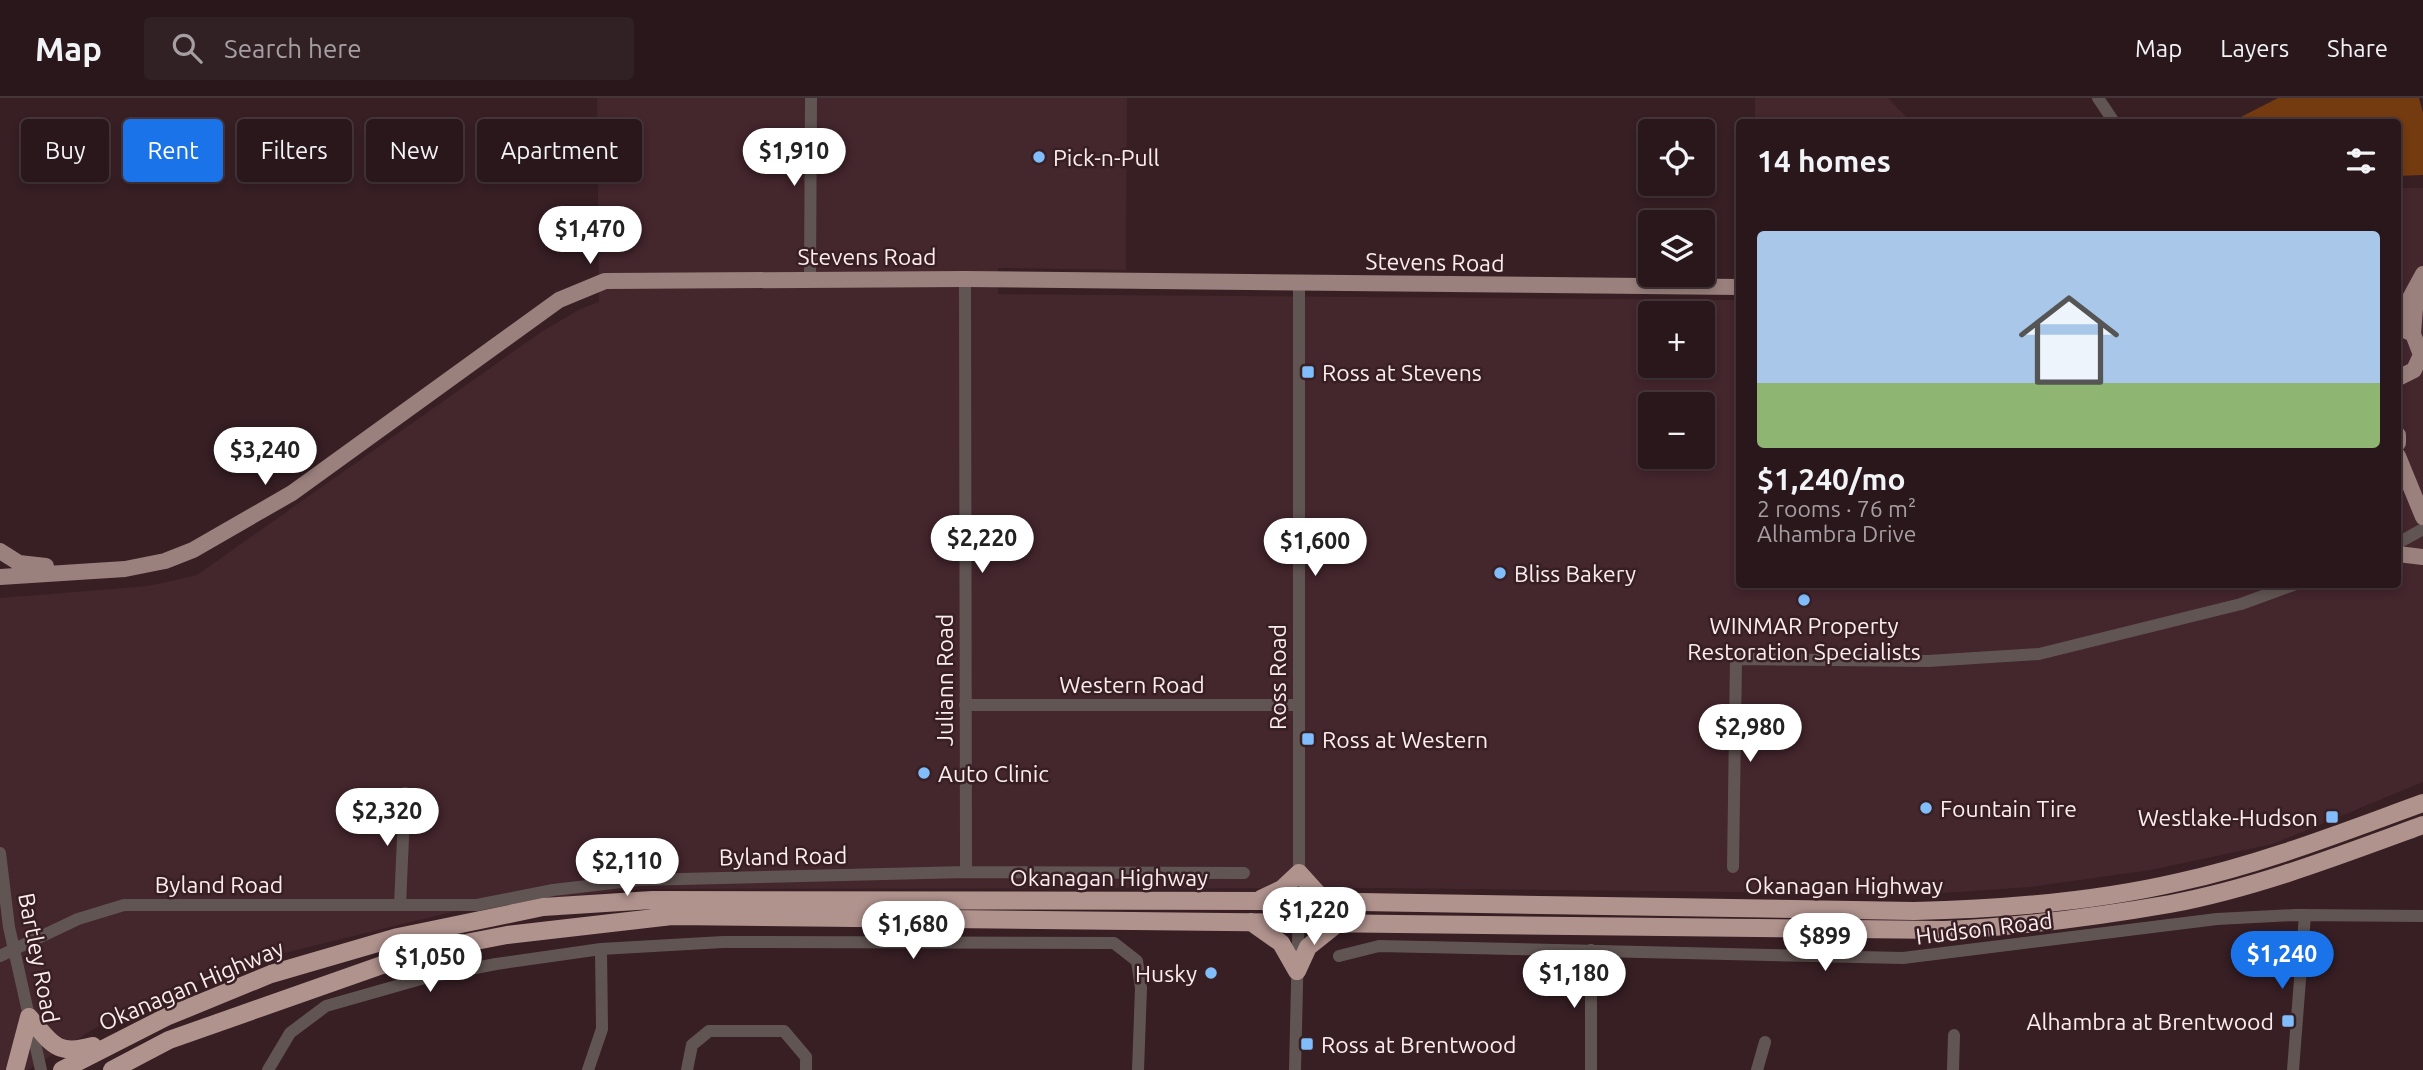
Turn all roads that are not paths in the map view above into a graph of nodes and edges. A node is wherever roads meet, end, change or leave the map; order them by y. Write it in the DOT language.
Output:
graph roads {
  1 [pos="811,98"];
  2 [pos="2098,98"];
  3 [pos="2112,119"];
  4 [pos="2423,274"];
  5 [pos="810,278"];
  6 [pos="965,279"];
  7 [pos="1299,283"];
  8 [pos="1736,287"];
  9 [pos="2423,290"];
  10 [pos="2401,314"];
  11 [pos="2401,329"];
  12 [pos="2419,343"];
  13 [pos="2407,376"];
  14 [pos="2401,463"];
  15 [pos="2423,517"];
  16 [pos="2423,529"];
  17 [pos="2401,541"];
  18 [pos="0,553"];
  19 [pos="2401,554"];
  20 [pos="2423,557"];
  21 [pos="80,570"];
  22 [pos="0,571"];
  23 [pos="0,577"];
  24 [pos="2285,588"];
  25 [pos="965,705"];
  26 [pos="1298,705"];
  27 [pos="405,793"];
  28 [pos="2423,803"];
  29 [pos="2423,825"];
  30 [pos="0,853"];
  31 [pos="1733,867"];
  32 [pos="966,872"];
  33 [pos="1244,873"];
  34 [pos="1298,873"];
  35 [pos="1255,901"];
  36 [pos="1298,901"];
  37 [pos="1335,902"];
  38 [pos="400,905"];
  39 [pos="2305,915"];
  40 [pos="2423,916"];
  41 [pos="1251,922"];
  42 [pos="1298,923"];
  43 [pos="1338,923"];
  44 [pos="14,949"];
  45 [pos="601,949"];
  46 [pos="1591,950"];
  47 [pos="0,956"];
  48 [pos="1339,956"];
  49 [pos="1297,971"];
  50 [pos="29,1017"];
  51 [pos="1954,1035"];
  52 [pos="124,1039"];
  53 [pos="1765,1042"];
  54 [pos="15,1070"];
  55 [pos="41,1070"];
  56 [pos="62,1070"];
  57 [pos="112,1070"];
  58 [pos="268,1070"];
  59 [pos="588,1070"];
  60 [pos="687,1070"];
  61 [pos="806,1070"];
  62 [pos="1138,1070"];
  63 [pos="1295,1070"];
  64 [pos="1591,1070"];
  65 [pos="1757,1070"];
  66 [pos="1954,1070"];
  67 [pos="2293,1070"];
  1 -- 5 [label="street"];
  2 -- 3 [label="street"];
  4 -- 10 [label="main road"];
  5 -- 6 [label="main road, Stevens Road"];
  5 -- 21 [label="main road, Stevens Road"];
  6 -- 7 [label="main road, Stevens Road"];
  6 -- 25 [label="street, Juliann Road"];
  7 -- 8 [label="main road, Stevens Road"];
  7 -- 26 [label="street, Ross Road"];
  9 -- 12 [label="main road"];
  11 -- 12 [label="main road"];
  12 -- 13 [label="main road"];
  14 -- 15 [label="main road"];
  16 -- 17 [label="street"];
  18 -- 21 [label="main road, Stevens Road"];
  18 -- 22 [label="main road"];
  19 -- 20 [label="main road"];
  21 -- 23 [label="main road, Stevens Road"];
  24 -- 31 [label="street"];
  25 -- 26 [label="street, Western Road"];
  25 -- 32 [label="street, Juliann Road"];
  26 -- 34 [label="street, Ross Road"];
  27 -- 38 [label="street"];
  28 -- 37 [label="highway, Okanagan Highway"];
  29 -- 43 [label="highway, Okanagan Highway"];
  30 -- 44 [label="street, Bartley Road"];
  32 -- 33 [label="street, Byland Road"];
  32 -- 38 [label="street, Byland Road"];
  34 -- 35 [label="highway"];
  34 -- 36 [label="street, Ross Road"];
  34 -- 37 [label="highway"];
  35 -- 36 [label="highway, Okanagan Highway"];
  35 -- 52 [label="highway, Okanagan Highway"];
  36 -- 37 [label="highway, Okanagan Highway"];
  36 -- 42 [label="street, Ross Road"];
  38 -- 44 [label="street, Byland Road"];
  39 -- 40 [label="street, Hudson Road"];
  39 -- 46 [label="street, Hudson Road"];
  39 -- 67 [label="street"];
  41 -- 42 [label="highway, Okanagan Highway"];
  41 -- 49 [label="highway"];
  41 -- 57 [label="highway, Okanagan Highway"];
  42 -- 43 [label="highway, Okanagan Highway"];
  42 -- 49 [label="street, Ross Road"];
  43 -- 49 [label="highway"];
  44 -- 47 [label="street, Byland Road"];
  44 -- 50 [label="street, Bartley Road"];
  45 -- 58 [label="street"];
  45 -- 59 [label="street"];
  45 -- 62 [label="street"];
  46 -- 48 [label="street, Hudson Road"];
  46 -- 64 [label="street"];
  49 -- 63 [label="street, Ross Road"];
  50 -- 52 [label="highway"];
  50 -- 54 [label="highway"];
  50 -- 55 [label="street, Bartley Road"];
  51 -- 66 [label="street"];
  52 -- 56 [label="highway, Okanagan Highway"];
  53 -- 65 [label="street"];
  60 -- 61 [label="street"];
}
